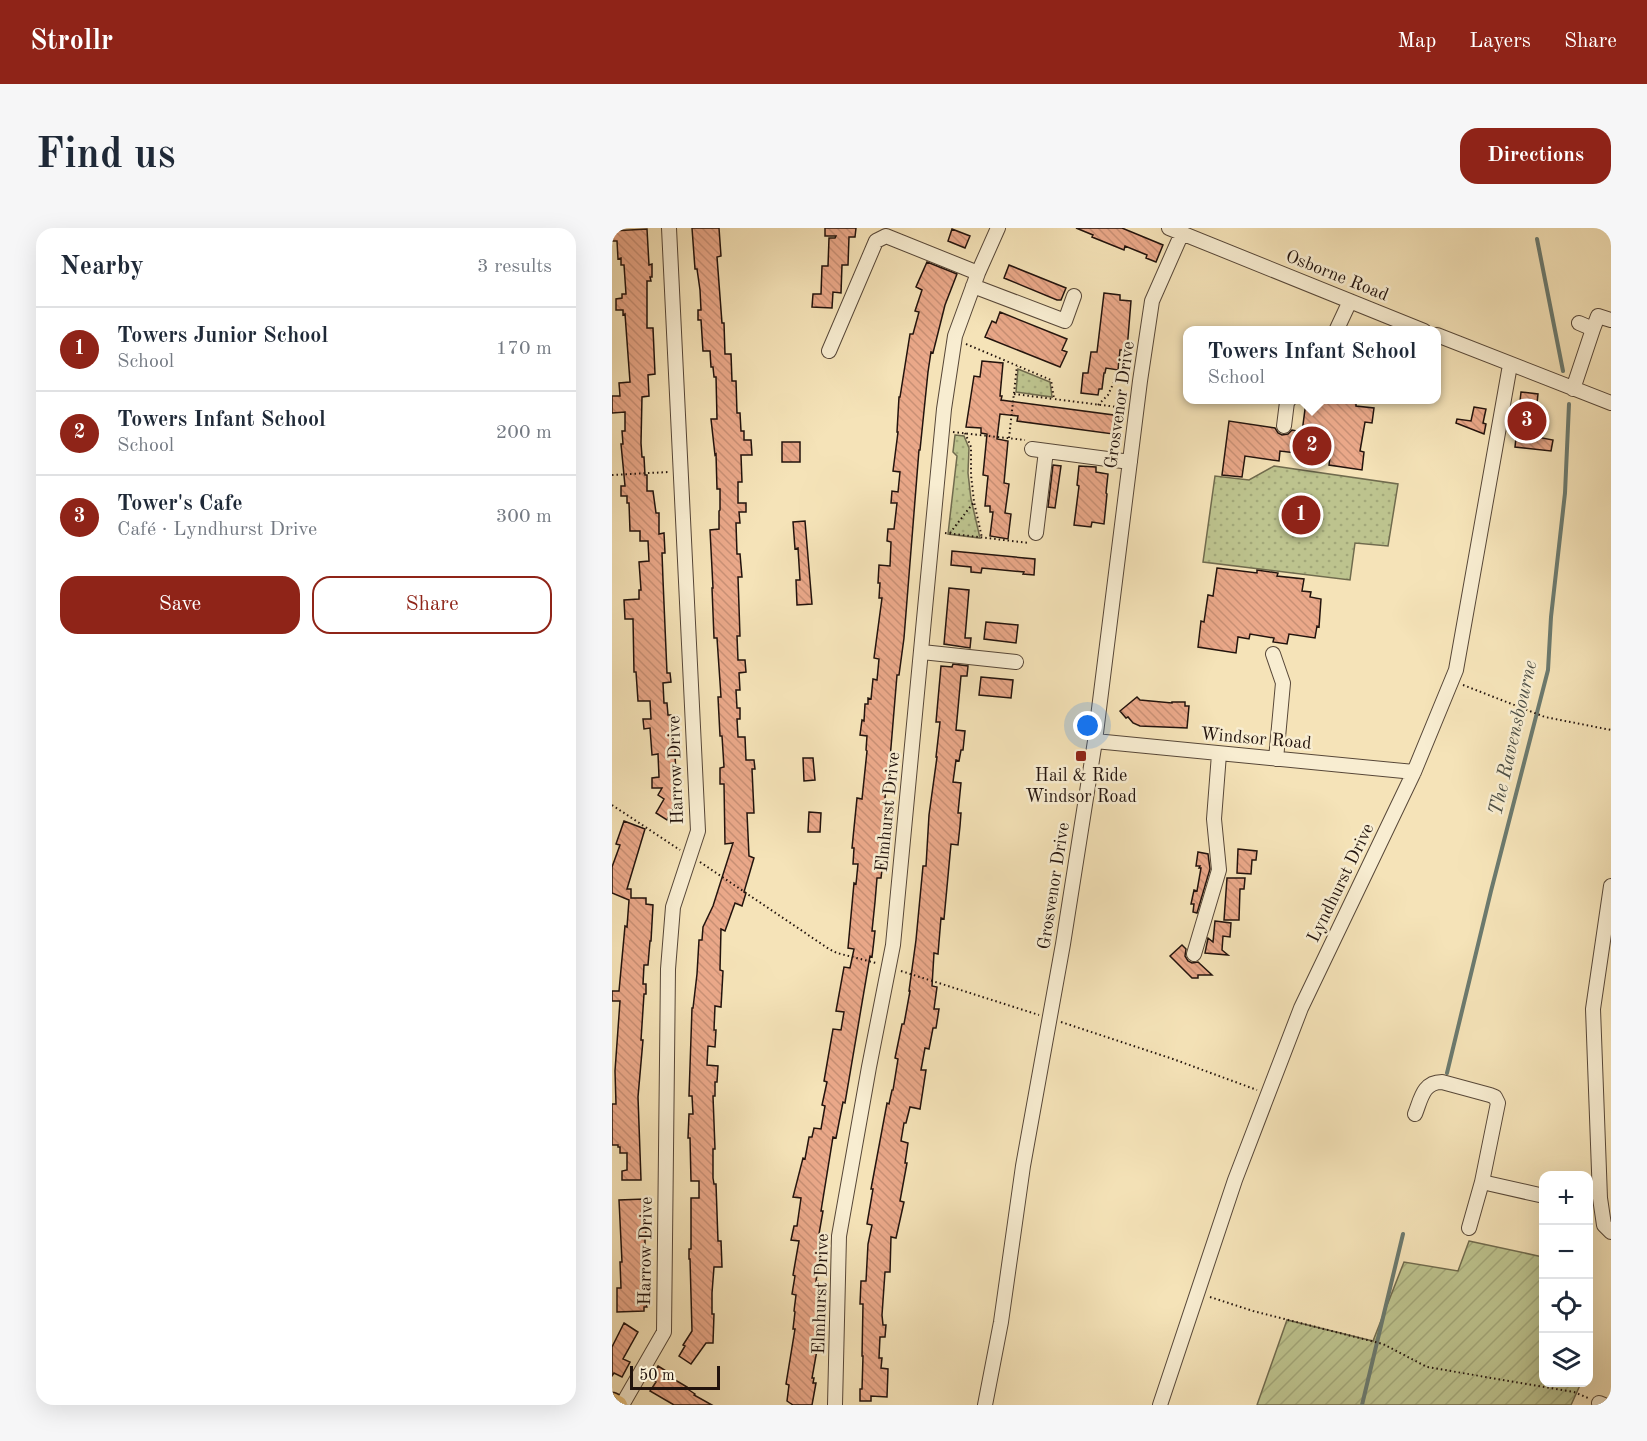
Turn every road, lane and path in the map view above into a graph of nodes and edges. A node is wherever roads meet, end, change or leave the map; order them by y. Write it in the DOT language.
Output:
graph roads {
  1 [pos="669,228"];
  2 [pos="998,228"];
  3 [pos="1175,231"];
  4 [pos="976,279"];
  5 [pos="1074,296"];
  6 [pos="1350,301"];
  7 [pos="1611,320"];
  8 [pos="1579,323"];
  9 [pos="1338,326"];
  10 [pos="1414,326"];
  11 [pos="1593,329"];
  12 [pos="1441,337"];
  13 [pos="955,340"];
  14 [pos="829,351"];
  15 [pos="1510,365"];
  16 [pos="1017,366"];
  17 [pos="1140,381"];
  18 [pos="1573,389"];
  19 [pos="1014,394"];
  20 [pos="1054,399"];
  21 [pos="1287,404"];
  22 [pos="1611,404"];
  23 [pos="1098,405"];
  24 [pos="1137,410"];
  25 [pos="1284,426"];
  26 [pos="942,430"];
  27 [pos="965,433"];
  28 [pos="1009,438"];
  29 [pos="1039,451"];
  30 [pos="1130,462"];
  31 [pos="681,471"];
  32 [pos="612,475"];
  33 [pos="974,502"];
  34 [pos="932,532"];
  35 [pos="1036,533"];
  36 [pos="950,534"];
  37 [pos="982,538"];
  38 [pos="922,652"];
  39 [pos="1273,654"];
  40 [pos="1016,662"];
  41 [pos="1452,681"];
  42 [pos="1611,730"];
  43 [pos="1095,741"];
  44 [pos="1219,754"];
  45 [pos="1276,759"];
  46 [pos="1414,772"];
  47 [pos="612,806"];
  48 [pos="689,856"];
  49 [pos="1611,886"];
  50 [pos="1608,922"];
  51 [pos="1194,954"];
  52 [pos="889,967"];
  53 [pos="1050,1019"];
  54 [pos="1596,1078"];
  55 [pos="1611,1081"];
  56 [pos="1268,1094"];
  57 [pos="1415,1114"];
  58 [pos="1482,1182"];
  59 [pos="1539,1195"];
  60 [pos="1594,1198"];
  61 [pos="1469,1228"];
  62 [pos="1611,1232"];
  63 [pos="1198,1293"];
  64 [pos="612,1402"];
  65 [pos="1602,1404"];
  66 [pos="618,1405"];
  67 [pos="622,1405"];
  68 [pos="835,1405"];
  69 [pos="985,1405"];
  70 [pos="1160,1405"];
  1 -- 31 [label="street, Harrow Drive"];
  2 -- 4 [label="street, Elmhurst Drive"];
  3 -- 6 [label="street, Osborne Road"];
  3 -- 17 [label="street, Grosvenor Drive"];
  4 -- 5 [label="street"];
  4 -- 13 [label="street, Elmhurst Drive"];
  4 -- 14 [label="street"];
  6 -- 9 [label="street"];
  6 -- 10 [label="street, Osborne Road"];
  7 -- 11 [label="street"];
  8 -- 11 [label="street"];
  11 -- 18 [label="street"];
  12 -- 15 [label="street"];
  13 -- 16 [label="path"];
  13 -- 26 [label="street, Elmhurst Drive"];
  15 -- 18 [label="street"];
  15 -- 41 [label="street, Lyndhurst Drive"];
  16 -- 19 [label="path"];
  16 -- 20 [label="path"];
  17 -- 23 [label="path"];
  17 -- 24 [label="street, Grosvenor Drive"];
  18 -- 22 [label="street"];
  19 -- 20 [label="path"];
  19 -- 28 [label="path"];
  20 -- 23 [label="path"];
  21 -- 25 [label="street"];
  23 -- 24 [label="path"];
  24 -- 30 [label="street, Grosvenor Drive"];
  26 -- 27 [label="path"];
  26 -- 34 [label="street, Elmhurst Drive"];
  27 -- 28 [label="path"];
  27 -- 33 [label="path"];
  28 -- 29 [label="path"];
  29 -- 30 [label="street"];
  29 -- 35 [label="street"];
  30 -- 43 [label="street, Grosvenor Drive"];
  31 -- 32 [label="path"];
  31 -- 48 [label="street, Harrow Drive"];
  33 -- 36 [label="path"];
  33 -- 37 [label="path"];
  34 -- 36 [label="path"];
  34 -- 38 [label="street, Elmhurst Drive"];
  35 -- 37 [label="path"];
  36 -- 37 [label="path"];
  38 -- 40 [label="street"];
  38 -- 52 [label="street, Elmhurst Drive"];
  39 -- 45 [label="street"];
  41 -- 42 [label="path"];
  41 -- 46 [label="street, Lyndhurst Drive"];
  43 -- 44 [label="street, Windsor Road"];
  43 -- 53 [label="street, Grosvenor Drive"];
  44 -- 45 [label="street, Windsor Road"];
  44 -- 51 [label="street"];
  45 -- 46 [label="street, Windsor Road"];
  46 -- 56 [label="street, Lyndhurst Drive"];
  47 -- 48 [label="path"];
  48 -- 52 [label="path"];
  48 -- 67 [label="street, Harrow Drive"];
  49 -- 50 [label="street"];
  50 -- 54 [label="street"];
  52 -- 53 [label="path"];
  52 -- 68 [label="street, Elmhurst Drive"];
  53 -- 56 [label="path"];
  53 -- 69 [label="street, Grosvenor Drive"];
  54 -- 55 [label="street"];
  54 -- 60 [label="street"];
  56 -- 63 [label="street, Lyndhurst Drive"];
  57 -- 58 [label="street"];
  58 -- 59 [label="street"];
  58 -- 61 [label="street"];
  60 -- 62 [label="street"];
  63 -- 65 [label="path"];
  63 -- 70 [label="street, Lyndhurst Drive"];
  64 -- 66 [label="main road"];
}
